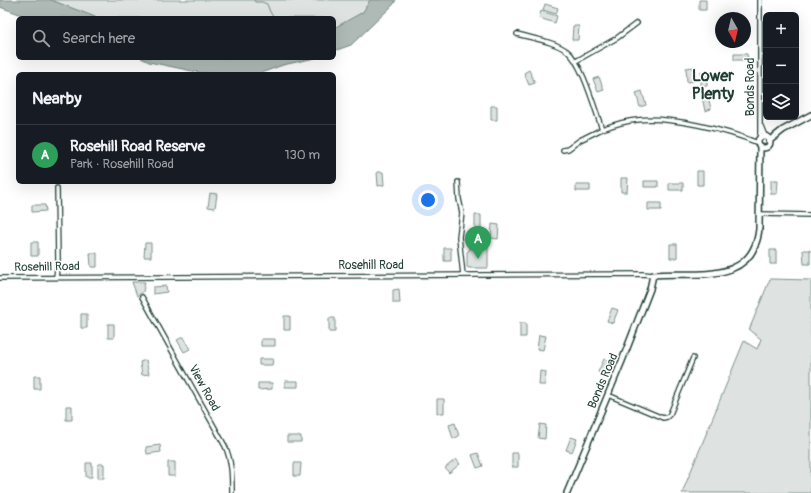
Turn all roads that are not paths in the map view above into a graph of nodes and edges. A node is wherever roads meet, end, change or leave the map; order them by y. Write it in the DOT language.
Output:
graph roads {
  1 [pos="760,0"];
  2 [pos="637,23"];
  3 [pos="517,34"];
  4 [pos="576,61"];
  5 [pos="811,115"];
  6 [pos="602,129"];
  7 [pos="763,141"];
  8 [pos="563,150"];
  9 [pos="458,182"];
  10 [pos="57,188"];
  11 [pos="760,214"];
  12 [pos="811,215"];
  13 [pos="740,264"];
  14 [pos="463,275"];
  15 [pos="653,275"];
  16 [pos="56,277"];
  17 [pos="0,278"];
  18 [pos="142,297"];
  19 [pos="693,358"];
  20 [pos="608,395"];
  21 [pos="232,493"];
  22 [pos="567,493"];
  1 -- 7 [label="street, Bonds Road"];
  2 -- 4 [label="street"];
  3 -- 4 [label="street"];
  4 -- 6 [label="street"];
  5 -- 7 [label="street"];
  6 -- 7 [label="street"];
  6 -- 8 [label="street"];
  7 -- 11 [label="street, Bonds Road"];
  9 -- 14 [label="street"];
  10 -- 16 [label="street"];
  11 -- 12 [label="street"];
  11 -- 13 [label="street, Bonds Road"];
  13 -- 15 [label="street, Rosehill Road"];
  14 -- 15 [label="street, Rosehill Road"];
  14 -- 16 [label="street, Rosehill Road"];
  15 -- 20 [label="street, Bonds Road"];
  16 -- 17 [label="street, Rosehill Road"];
  18 -- 21 [label="street, View Road"];
  19 -- 20 [label="street"];
  20 -- 22 [label="street, Bonds Road"];
}
